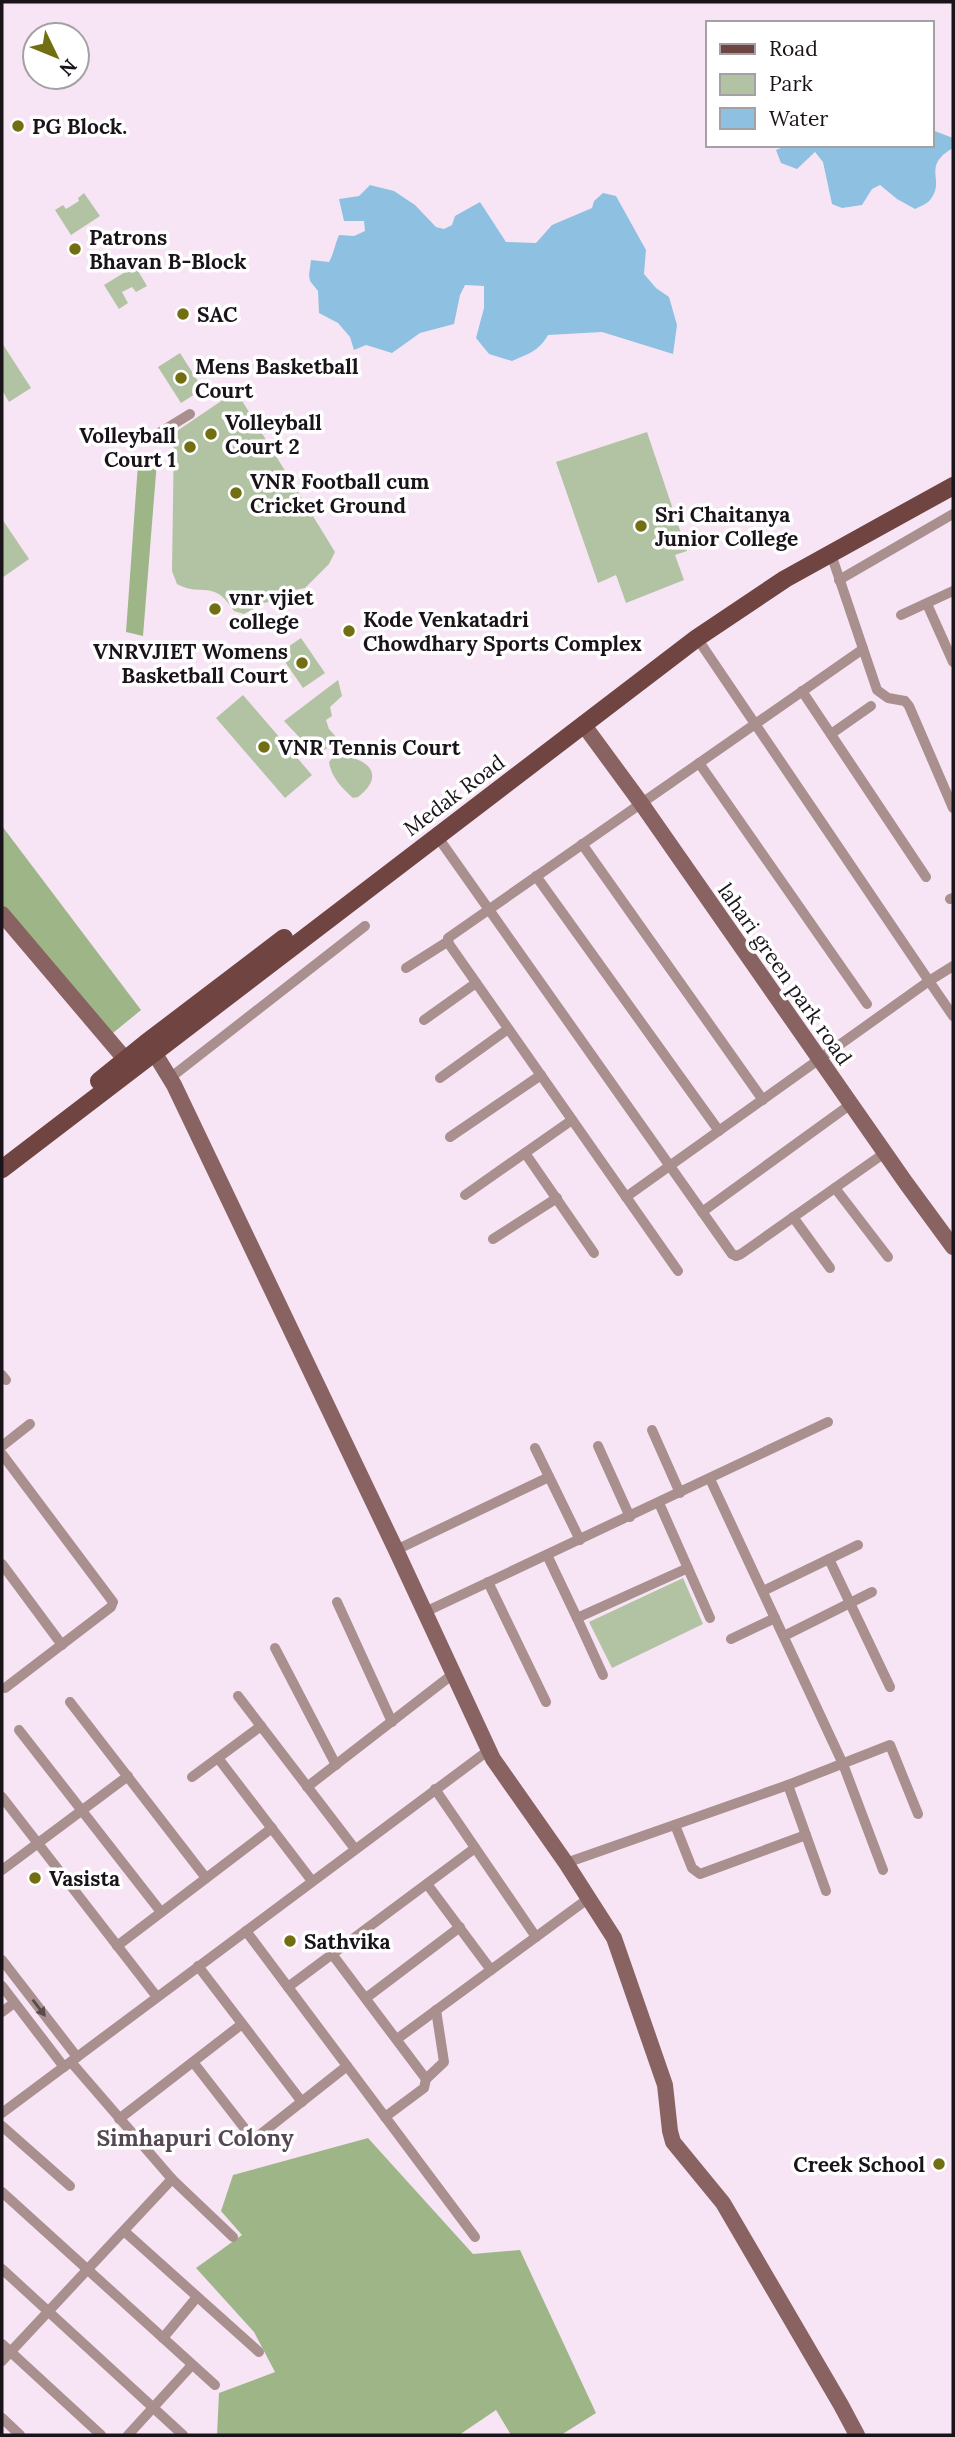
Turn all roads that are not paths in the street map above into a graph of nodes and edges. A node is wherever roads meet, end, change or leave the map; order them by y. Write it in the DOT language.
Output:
graph roads {
  1 [pos="190,414"];
  2 [pos="159,433"];
  3 [pos="953,475"];
  4 [pos="953,486"];
  5 [pos="953,514"];
  6 [pos="831,554"];
  7 [pos="839,580"];
  8 [pos="953,592"];
  9 [pos="927,604"];
  10 [pos="901,615"];
  11 [pos="697,638"];
  12 [pos="863,649"];
  13 [pos="953,662"];
  14 [pos="802,691"];
  15 [pos="871,706"];
  16 [pos="755,723"];
  17 [pos="583,724"];
  18 [pos="831,734"];
  19 [pos="699,763"];
  20 [pos="640,803"];
  21 [pos="953,808"];
  22 [pos="437,836"];
  23 [pos="582,844"];
  24 [pos="536,876"];
  25 [pos="926,877"];
  26 [pos="488,909"];
  27 [pos="2,914"];
  28 [pos="365,926"];
  29 [pos="447,942"];
  30 [pos="953,966"];
  31 [pos="406,968"];
  32 [pos="929,981"];
  33 [pos="476,983"];
  34 [pos="867,1004"];
  35 [pos="953,1016"];
  36 [pos="424,1020"];
  37 [pos="508,1029"];
  38 [pos="155,1054"];
  39 [pos="125,1059"];
  40 [pos="820,1059"];
  41 [pos="541,1075"];
  42 [pos="170,1078"];
  43 [pos="440,1078"];
  44 [pos="763,1100"];
  45 [pos="851,1104"];
  46 [pos="572,1120"];
  47 [pos="719,1131"];
  48 [pos="450,1137"];
  49 [pos="886,1152"];
  50 [pos="525,1153"];
  51 [pos="2,1156"];
  52 [pos="669,1167"];
  53 [pos="2,1169"];
  54 [pos="835,1188"];
  55 [pos="465,1195"];
  56 [pos="626,1197"];
  57 [pos="556,1198"];
  58 [pos="702,1212"];
  59 [pos="793,1217"];
  60 [pos="493,1238"];
  61 [pos="950,1239"];
  62 [pos="594,1253"];
  63 [pos="888,1257"];
  64 [pos="830,1268"];
  65 [pos="678,1271"];
  66 [pos="828,1422"];
  67 [pos="30,1424"];
  68 [pos="652,1430"];
  69 [pos="2,1446"];
  70 [pos="597,1446"];
  71 [pos="535,1448"];
  72 [pos="2,1454"];
  73 [pos="549,1477"];
  74 [pos="710,1479"];
  75 [pos="680,1493"];
  76 [pos="660,1503"];
  77 [pos="630,1517"];
  78 [pos="580,1540"];
  79 [pos="858,1545"];
  80 [pos="396,1550"];
  81 [pos="547,1555"];
  82 [pos="829,1559"];
  83 [pos="2,1564"];
  84 [pos="688,1568"];
  85 [pos="488,1583"];
  86 [pos="763,1591"];
  87 [pos="872,1592"];
  88 [pos="337,1602"];
  89 [pos="850,1603"];
  90 [pos="425,1612"];
  91 [pos="577,1618"];
  92 [pos="710,1618"];
  93 [pos="775,1618"];
  94 [pos="784,1636"];
  95 [pos="731,1639"];
  96 [pos="62,1644"];
  97 [pos="275,1648"];
  98 [pos="453,1674"];
  99 [pos="603,1675"];
  100 [pos="3,1687"];
  101 [pos="890,1687"];
  102 [pos="238,1696"];
  103 [pos="70,1702"];
  104 [pos="547,1703"];
  105 [pos="392,1722"];
  106 [pos="261,1726"];
  107 [pos="19,1730"];
  108 [pos="489,1750"];
  109 [pos="218,1758"];
  110 [pos="843,1764"];
  111 [pos="335,1765"];
  112 [pos="128,1776"];
  113 [pos="192,1777"];
  114 [pos="788,1785"];
  115 [pos="307,1787"];
  116 [pos="435,1789"];
  117 [pos="2,1797"];
  118 [pos="83,1810"];
  119 [pos="918,1814"];
  120 [pos="675,1825"];
  121 [pos="272,1828"];
  122 [pos="806,1835"];
  123 [pos="38,1843"];
  124 [pos="475,1848"];
  125 [pos="355,1849"];
  126 [pos="566,1863"];
  127 [pos="2,1870"];
  128 [pos="883,1870"];
  129 [pos="206,1878"];
  130 [pos="312,1881"];
  131 [pos="427,1884"];
  132 [pos="827,1891"];
  133 [pos="589,1898"];
  134 [pos="161,1912"];
  135 [pos="460,1927"];
  136 [pos="246,1931"];
  137 [pos="536,1937"];
  138 [pos="117,1946"];
  139 [pos="332,1954"];
  140 [pos="2,1960"];
  141 [pos="198,1966"];
  142 [pos="491,1970"];
  143 [pos="2,1986"];
  144 [pos="288,1987"];
  145 [pos="157,1997"];
  146 [pos="366,1998"];
  147 [pos="14,2003"];
  148 [pos="436,2010"];
  149 [pos="2,2012"];
  150 [pos="243,2024"];
  151 [pos="397,2039"];
  152 [pos="70,2062"];
  153 [pos="192,2062"];
  154 [pos="347,2066"];
  155 [pos="426,2079"];
  156 [pos="302,2102"];
  157 [pos="2,2113"];
  158 [pos="385,2117"];
  159 [pos="119,2119"];
  160 [pos="2,2126"];
  161 [pos="172,2179"];
  162 [pos="70,2186"];
  163 [pos="2,2192"];
  164 [pos="124,2231"];
  165 [pos="233,2237"];
  166 [pos="475,2237"];
  167 [pos="2,2269"];
  168 [pos="88,2270"];
  169 [pos="197,2297"];
  170 [pos="48,2312"];
  171 [pos="163,2338"];
  172 [pos="6,2348"];
  173 [pos="259,2352"];
  174 [pos="2,2361"];
  175 [pos="192,2365"];
  176 [pos="215,2385"];
  177 [pos="153,2408"];
  178 [pos="2,2418"];
  179 [pos="20,2435"];
  180 [pos="101,2435"];
  181 [pos="128,2435"];
  182 [pos="183,2435"];
  183 [pos="856,2435"];
  1 -- 2 [label="street"];
  3 -- 39 [label="main road, Medak Road"];
  4 -- 6 [label="main road, Medak Road"];
  5 -- 7 [label="street"];
  6 -- 7 [label="street"];
  6 -- 11 [label="main road, Medak Road"];
  7 -- 12 [label="street"];
  8 -- 9 [label="street"];
  9 -- 10 [label="street"];
  9 -- 13 [label="street"];
  11 -- 16 [label="street"];
  11 -- 17 [label="main road, Medak Road"];
  12 -- 14 [label="street"];
  12 -- 21 [label="street"];
  14 -- 16 [label="street"];
  14 -- 18 [label="street"];
  15 -- 18 [label="street"];
  16 -- 19 [label="street"];
  16 -- 32 [label="street"];
  17 -- 20 [label="street, lahari green park road"];
  17 -- 22 [label="main road, Medak Road"];
  18 -- 25 [label="street"];
  19 -- 20 [label="street"];
  19 -- 34 [label="street"];
  20 -- 23 [label="street"];
  20 -- 40 [label="street, lahari green park road"];
  22 -- 26 [label="street"];
  22 -- 38 [label="main road, Medak Road"];
  23 -- 24 [label="street"];
  23 -- 44 [label="street"];
  24 -- 26 [label="street"];
  24 -- 47 [label="street"];
  26 -- 29 [label="street"];
  26 -- 52 [label="street"];
  27 -- 39 [label="street"];
  28 -- 42 [label="street"];
  29 -- 31 [label="street"];
  29 -- 33 [label="street"];
  30 -- 32 [label="street"];
  32 -- 35 [label="street"];
  32 -- 40 [label="street"];
  33 -- 36 [label="street"];
  33 -- 37 [label="street"];
  37 -- 41 [label="street"];
  37 -- 43 [label="street"];
  38 -- 42 [label="street"];
  38 -- 53 [label="main road, Medak Road"];
  39 -- 51 [label="main road, Medak Road"];
  40 -- 44 [label="street"];
  40 -- 45 [label="street, lahari green park road"];
  41 -- 46 [label="street"];
  41 -- 48 [label="street"];
  42 -- 80 [label="street"];
  44 -- 47 [label="street"];
  45 -- 49 [label="street, lahari green park road"];
  45 -- 58 [label="street"];
  46 -- 50 [label="street"];
  46 -- 56 [label="street"];
  47 -- 52 [label="street"];
  49 -- 54 [label="street"];
  49 -- 61 [label="street, lahari green park road"];
  50 -- 55 [label="street"];
  50 -- 57 [label="street"];
  52 -- 56 [label="street"];
  52 -- 58 [label="street"];
  54 -- 59 [label="street"];
  54 -- 63 [label="street"];
  56 -- 65 [label="street"];
  57 -- 60 [label="street"];
  57 -- 62 [label="street"];
  58 -- 59 [label="street"];
  59 -- 64 [label="street"];
  66 -- 74 [label="street"];
  67 -- 69 [label="street"];
  68 -- 75 [label="street"];
  70 -- 77 [label="street"];
  71 -- 73 [label="street"];
  72 -- 96 [label="street"];
  73 -- 78 [label="street"];
  73 -- 80 [label="street"];
  74 -- 75 [label="street"];
  74 -- 86 [label="street"];
  75 -- 76 [label="street"];
  76 -- 77 [label="street"];
  76 -- 84 [label="street"];
  77 -- 78 [label="street"];
  78 -- 81 [label="street"];
  79 -- 82 [label="street"];
  80 -- 90 [label="street"];
  81 -- 85 [label="street"];
  81 -- 91 [label="street"];
  82 -- 86 [label="street"];
  82 -- 89 [label="street"];
  83 -- 96 [label="street"];
  84 -- 91 [label="street"];
  84 -- 92 [label="street"];
  85 -- 90 [label="street"];
  85 -- 104 [label="street"];
  86 -- 93 [label="street"];
  87 -- 89 [label="street"];
  88 -- 105 [label="street"];
  89 -- 94 [label="street"];
  89 -- 101 [label="street"];
  90 -- 98 [label="street"];
  91 -- 99 [label="street"];
  93 -- 94 [label="street"];
  93 -- 95 [label="street"];
  94 -- 110 [label="street"];
  96 -- 100 [label="street"];
  97 -- 111 [label="street"];
  98 -- 105 [label="street"];
  98 -- 108 [label="street"];
  102 -- 106 [label="street"];
  103 -- 112 [label="street"];
  105 -- 111 [label="street"];
  106 -- 109 [label="street"];
  106 -- 115 [label="street"];
  107 -- 118 [label="street"];
  108 -- 116 [label="street"];
  108 -- 126 [label="street"];
  109 -- 113 [label="street"];
  109 -- 121 [label="street"];
  110 -- 114 [label="street"];
  110 -- 119 [label="street"];
  110 -- 128 [label="street"];
  111 -- 115 [label="street"];
  112 -- 118 [label="street"];
  112 -- 129 [label="street"];
  114 -- 120 [label="street"];
  114 -- 122 [label="street"];
  115 -- 125 [label="street"];
  116 -- 124 [label="street"];
  116 -- 125 [label="street"];
  117 -- 123 [label="street"];
  118 -- 123 [label="street"];
  118 -- 134 [label="street"];
  120 -- 122 [label="street"];
  120 -- 126 [label="street"];
  121 -- 129 [label="street"];
  121 -- 130 [label="street"];
  122 -- 132 [label="street"];
  123 -- 127 [label="street"];
  123 -- 138 [label="street"];
  124 -- 131 [label="street"];
  124 -- 137 [label="street"];
  125 -- 130 [label="street"];
  126 -- 133 [label="street"];
  129 -- 134 [label="street"];
  130 -- 136 [label="street"];
  131 -- 135 [label="street"];
  131 -- 139 [label="street"];
  133 -- 137 [label="street"];
  133 -- 183 [label="street"];
  134 -- 138 [label="street"];
  135 -- 142 [label="street"];
  135 -- 146 [label="street"];
  136 -- 141 [label="street"];
  136 -- 144 [label="street"];
  137 -- 142 [label="street"];
  138 -- 145 [label="street"];
  139 -- 144 [label="street"];
  139 -- 146 [label="street"];
  140 -- 152 [label="street, one-way"];
  141 -- 145 [label="street"];
  141 -- 150 [label="street"];
  142 -- 148 [label="street"];
  143 -- 147 [label="street"];
  144 -- 154 [label="street"];
  145 -- 152 [label="street"];
  146 -- 151 [label="street"];
  147 -- 149 [label="street"];
  147 -- 152 [label="street"];
  148 -- 151 [label="street"];
  148 -- 155 [label="street"];
  150 -- 153 [label="street"];
  150 -- 156 [label="street"];
  151 -- 155 [label="street"];
  152 -- 157 [label="street"];
  152 -- 159 [label="street"];
  153 -- 156 [label="street"];
  153 -- 159 [label="street"];
  154 -- 156 [label="street"];
  154 -- 158 [label="street"];
  155 -- 158 [label="street"];
  158 -- 166 [label="street"];
  159 -- 161 [label="street"];
  160 -- 162 [label="street"];
  161 -- 164 [label="street"];
  161 -- 165 [label="street"];
  163 -- 168 [label="street"];
  164 -- 168 [label="street"];
  164 -- 169 [label="street"];
  167 -- 170 [label="street"];
  168 -- 170 [label="street"];
  168 -- 171 [label="street"];
  169 -- 171 [label="street"];
  169 -- 173 [label="street"];
  170 -- 172 [label="street"];
  170 -- 177 [label="street"];
  171 -- 175 [label="street"];
  172 -- 174 [label="street"];
  172 -- 180 [label="street"];
  175 -- 176 [label="street"];
  175 -- 177 [label="street"];
  177 -- 181 [label="street"];
  177 -- 182 [label="street"];
  178 -- 179 [label="street"];
}
